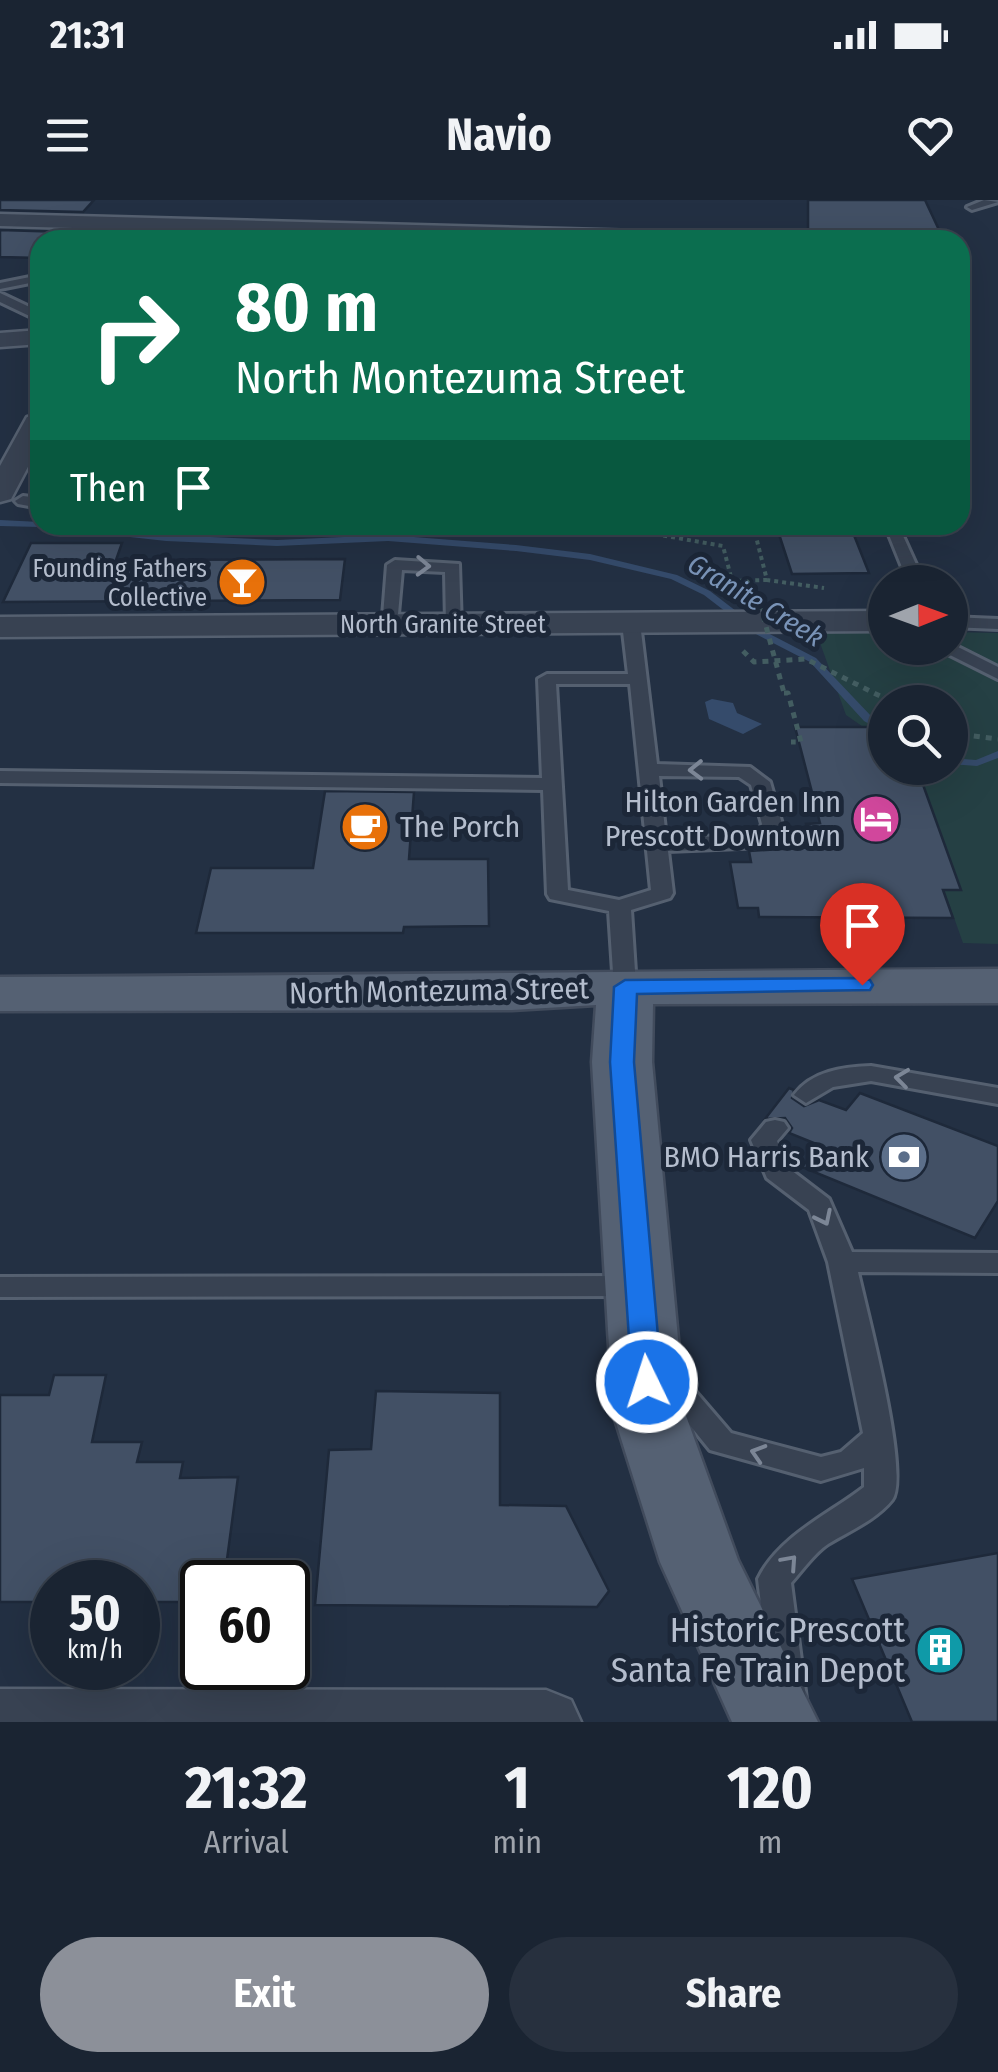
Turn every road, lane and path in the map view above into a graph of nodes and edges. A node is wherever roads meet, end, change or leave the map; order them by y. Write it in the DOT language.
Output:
graph roads {
  1 [pos="197,200"];
  2 [pos="996,200"];
  3 [pos="972,207"];
  4 [pos="658,212"];
  5 [pos="0,220"];
  6 [pos="145,230"];
  7 [pos="175,230"];
  8 [pos="661,230"];
  9 [pos="30,280"];
  10 [pos="0,286"];
  11 [pos="0,296"];
  12 [pos="18,308"];
  13 [pos="0,309"];
  14 [pos="30,313"];
  15 [pos="30,337"];
  16 [pos="0,340"];
  17 [pos="0,422"];
  18 [pos="30,423"];
  19 [pos="30,459"];
  20 [pos="21,499"];
  21 [pos="660,535"];
  22 [pos="756,535"];
  23 [pos="895,535"];
  24 [pos="908,565"];
  25 [pos="767,580"];
  26 [pos="826,588"];
  27 [pos="760,604"];
  28 [pos="728,622"];
  29 [pos="868,622"];
  30 [pos="631,623"];
  31 [pos="968,623"];
  32 [pos="455,624"];
  33 [pos="998,624"];
  34 [pos="388,625"];
  35 [pos="0,627"];
  36 [pos="968,658"];
  37 [pos="998,674"];
  38 [pos="638,679"];
  39 [pos="868,690"];
  40 [pos="968,736"];
  41 [pos="998,740"];
  42 [pos="791,742"];
  43 [pos="648,770"];
  44 [pos="0,777"];
  45 [pos="552,784"];
  46 [pos="656,845"];
  47 [pos="620,907"];
  48 [pos="998,986"];
  49 [pos="625,987"];
  50 [pos="0,994"];
  51 [pos="806,1094"];
  52 [pos="998,1096"];
  53 [pos="775,1128"];
  54 [pos="842,1262"];
  55 [pos="998,1262"];
  56 [pos="0,1287"];
  57 [pos="642,1319"];
  58 [pos="879,1437"];
  59 [pos="139,1720"];
  60 [pos="0,1721"];
  61 [pos="546,1722"];
  62 [pos="776,1722"];
  63 [pos="792,1722"];
  1 -- 7 [label="street"];
  2 -- 3 [label="lane"];
  4 -- 8 [label="street"];
  5 -- 6 [label="street"];
  9 -- 10 [label="lane"];
  11 -- 12 [label="lane"];
  12 -- 13 [label="lane"];
  12 -- 14 [label="lane"];
  15 -- 16 [label="street"];
  17 -- 18 [label="street"];
  19 -- 20 [label="street"];
  21 -- 25 [label="path"];
  22 -- 25 [label="path"];
  23 -- 24 [label="lane"];
  25 -- 26 [label="path"];
  27 -- 42 [label="path, bridge"];
  28 -- 29 [label="street, North Granite Street"];
  28 -- 30 [label="street, North Granite Street"];
  28 -- 39 [label="path"];
  30 -- 32 [label="street, North Granite Street"];
  30 -- 38 [label="lane"];
  31 -- 33 [label="lane"];
  32 -- 34 [label="street, North Granite Street"];
  34 -- 32 [label="lane, one-way"];
  34 -- 35 [label="street, North Granite Street"];
  36 -- 37 [label="lane"];
  38 -- 43 [label="lane"];
  38 -- 45 [label="lane"];
  40 -- 41 [label="path"];
  43 -- 46 [label="lane"];
  46 -- 43 [label="lane, one-way"];
  44 -- 45 [label="lane"];
  45 -- 47 [label="lane"];
  46 -- 47 [label="lane"];
  47 -- 49 [label="lane"];
  48 -- 49 [label="main road, North Montezuma Street"];
  49 -- 50 [label="main road, North Montezuma Street"];
  49 -- 57 [label="main road"];
  52 -- 51 [label="lane, one-way"];
  53 -- 54 [label="lane, one-way"];
  54 -- 55 [label="lane"];
  54 -- 58 [label="lane"];
  56 -- 57 [label="lane"];
  58 -- 57 [label="lane, one-way"];
  57 -- 62 [label="main road"];
  63 -- 58 [label="lane, one-way"];
  59 -- 60 [label="street"];
  59 -- 61 [label="street"];
}
